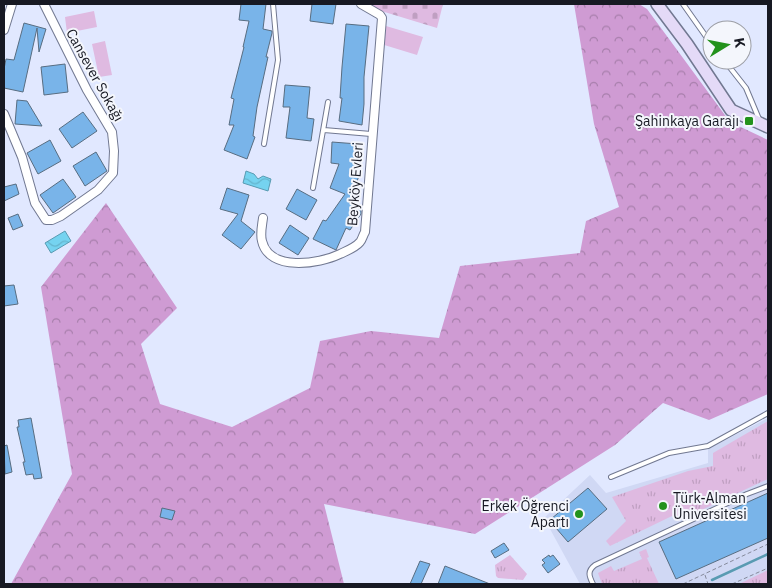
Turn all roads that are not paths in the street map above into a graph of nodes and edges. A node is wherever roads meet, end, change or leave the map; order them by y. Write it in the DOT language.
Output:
graph roads {
  1 [pos="12,4"];
  2 [pos="44,4"];
  3 [pos="273,4"];
  4 [pos="361,4"];
  5 [pos="657,4"];
  6 [pos="683,4"];
  7 [pos="4,30"];
  8 [pos="702,31"];
  9 [pos="732,70"];
  10 [pos="328,102"];
  11 [pos="4,114"];
  12 [pos="765,125"];
  13 [pos="324,130"];
  14 [pos="371,134"];
  15 [pos="264,144"];
  16 [pos="313,188"];
  17 [pos="263,218"];
  18 [pos="768,413"];
  19 [pos="611,477"];
  20 [pos="768,486"];
  21 [pos="593,584"];
  1 -- 7 [label="street"];
  2 -- 11 [label="street, Cansever Sokağı"];
  3 -- 15 [label="lane"];
  4 -- 14 [label="street, Beyköy Evleri"];
  5 -- 12 [label="street"];
  6 -- 8 [label="lane"];
  9 -- 12 [label="lane"];
  10 -- 13 [label="lane"];
  13 -- 14 [label="lane"];
  13 -- 16 [label="lane"];
  14 -- 17 [label="street, Beyköy Evleri"];
  18 -- 19 [label="lane"];
  20 -- 21 [label="lane"];
}
